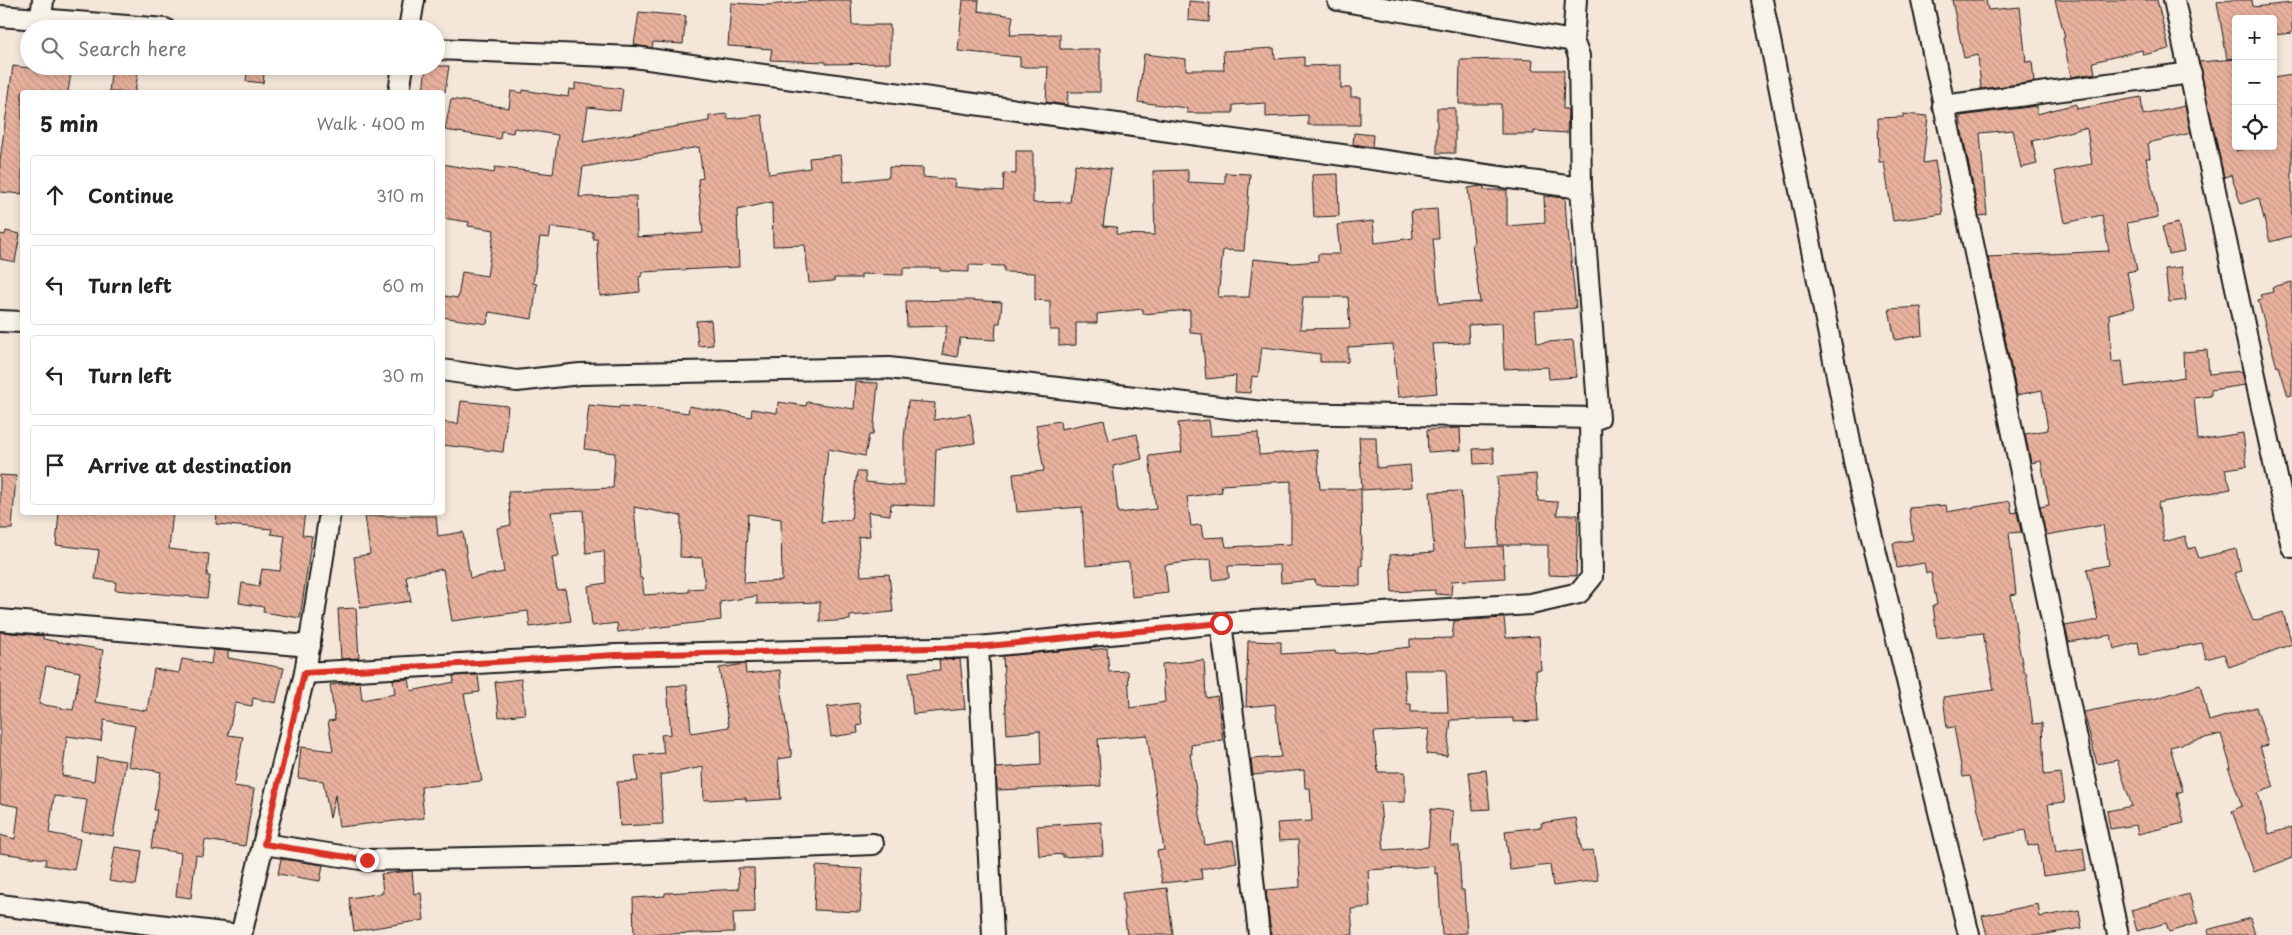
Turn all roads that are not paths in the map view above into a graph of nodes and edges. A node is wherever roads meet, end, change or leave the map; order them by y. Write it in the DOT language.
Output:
graph roads {
  1 [pos="414,0"];
  2 [pos="1338,0"];
  3 [pos="1576,0"];
  4 [pos="1762,0"];
  5 [pos="1922,0"];
  6 [pos="2174,0"];
  7 [pos="42,9"];
  8 [pos="0,16"];
  9 [pos="110,20"];
  10 [pos="411,20"];
  11 [pos="1573,41"];
  12 [pos="445,49"];
  13 [pos="2190,73"];
  14 [pos="402,75"];
  15 [pos="399,90"];
  16 [pos="1943,106"];
  17 [pos="1581,188"];
  18 [pos="0,321"];
  19 [pos="20,322"];
  20 [pos="445,370"];
  21 [pos="1590,418"];
  22 [pos="330,515"];
  23 [pos="2292,546"];
  24 [pos="0,620"];
  25 [pos="1221,623"];
  26 [pos="310,646"];
  27 [pos="978,647"];
  28 [pos="304,673"];
  29 [pos="264,844"];
  30 [pos="873,844"];
  31 [pos="0,905"];
  32 [pos="240,935"];
  33 [pos="992,935"];
  34 [pos="1259,935"];
  35 [pos="1960,935"];
  36 [pos="1969,935"];
  37 [pos="2118,935"];
  1 -- 10 [label="street"];
  2 -- 11 [label="street"];
  3 -- 11 [label="street"];
  4 -- 36 [label="street"];
  5 -- 16 [label="street"];
  6 -- 13 [label="street"];
  7 -- 8 [label="street"];
  7 -- 9 [label="street"];
  11 -- 17 [label="street"];
  12 -- 17 [label="street"];
  13 -- 16 [label="street"];
  13 -- 23 [label="street"];
  14 -- 15 [label="street"];
  16 -- 37 [label="street"];
  17 -- 21 [label="street"];
  18 -- 19 [label="street"];
  20 -- 21 [label="street"];
  21 -- 25 [label="street"];
  22 -- 26 [label="street"];
  24 -- 26 [label="street"];
  25 -- 27 [label="street"];
  25 -- 34 [label="street"];
  26 -- 28 [label="street"];
  27 -- 28 [label="street"];
  27 -- 33 [label="street"];
  28 -- 29 [label="street"];
  29 -- 30 [label="street"];
  29 -- 32 [label="street"];
  31 -- 32 [label="street"];
  35 -- 36 [label="street"];
}
